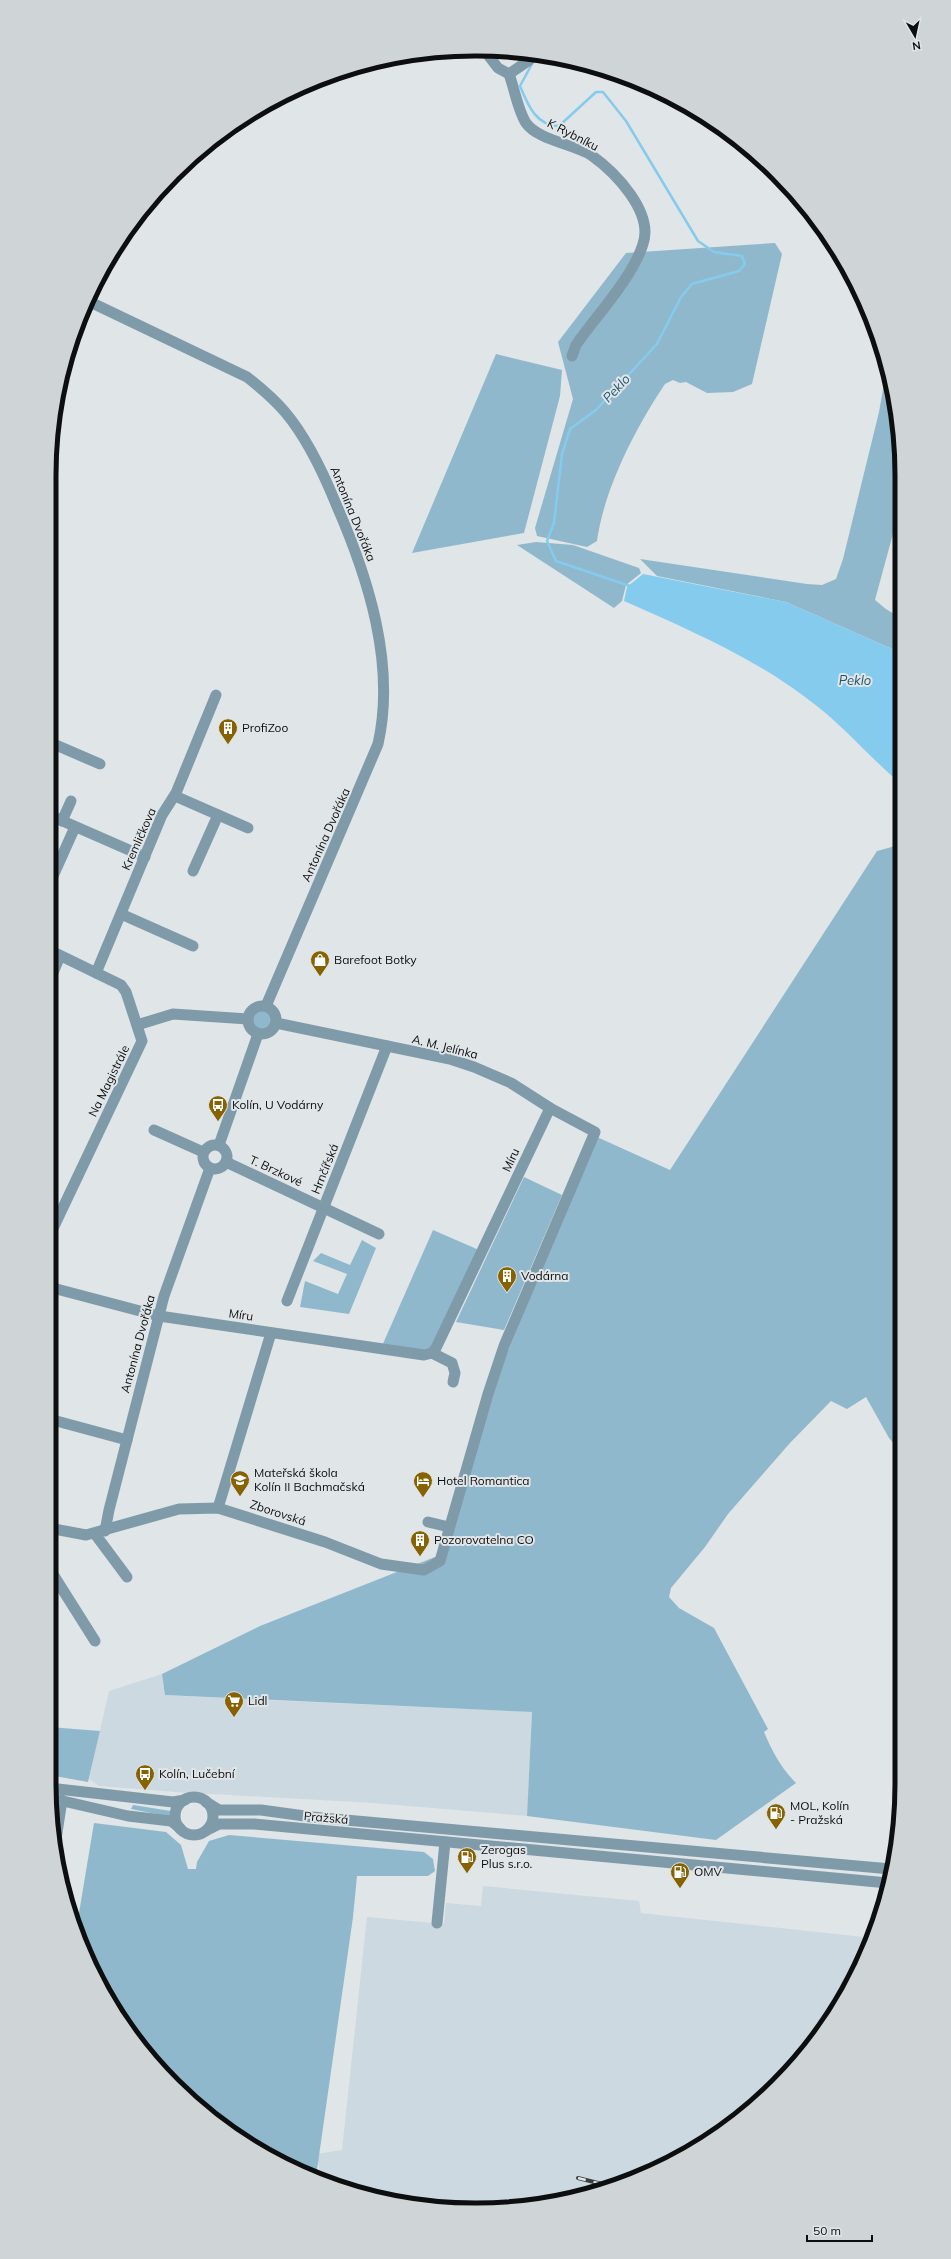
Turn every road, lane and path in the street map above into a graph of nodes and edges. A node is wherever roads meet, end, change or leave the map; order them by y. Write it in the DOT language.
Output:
graph roads {
  1 [pos="489,56"];
  2 [pos="528,60"];
  3 [pos="509,74"];
  4 [pos="93,303"];
  5 [pos="572,356"];
  6 [pos="216,695"];
  7 [pos="56,745"];
  8 [pos="100,764"];
  9 [pos="175,796"];
  10 [pos="71,801"];
  11 [pos="218,815"];
  12 [pos="56,819"];
  13 [pos="62,821"];
  14 [pos="75,827"];
  15 [pos="248,828"];
  16 [pos="145,857"];
  17 [pos="56,869"];
  18 [pos="193,872"];
  19 [pos="121,914"];
  20 [pos="193,946"];
  21 [pos="56,954"];
  22 [pos="60,956"];
  23 [pos="56,965"];
  24 [pos="96,972"];
  25 [pos="266,1006"];
  26 [pos="248,1019"];
  27 [pos="276,1023"];
  28 [pos="138,1026"];
  29 [pos="258,1034"];
  30 [pos="387,1046"];
  31 [pos="550,1108"];
  32 [pos="154,1130"];
  33 [pos="595,1132"];
  34 [pos="219,1145"];
  35 [pos="203,1152"];
  36 [pos="226,1162"];
  37 [pos="210,1168"];
  38 [pos="324,1208"];
  39 [pos="56,1222"];
  40 [pos="379,1234"];
  41 [pos="56,1289"];
  42 [pos="287,1301"];
  43 [pos="159,1316"];
  44 [pos="271,1333"];
  45 [pos="432,1353"];
  46 [pos="453,1382"];
  47 [pos="56,1421"];
  48 [pos="127,1440"];
  49 [pos="218,1508"];
  50 [pos="428,1522"];
  51 [pos="449,1527"];
  52 [pos="56,1530"];
  53 [pos="100,1532"];
  54 [pos="127,1577"];
  55 [pos="56,1579"];
  56 [pos="95,1641"];
  57 [pos="56,1789"];
  58 [pos="57,1799"];
  59 [pos="62,1800"];
  60 [pos="185,1800"];
  61 [pos="206,1802"];
  62 [pos="58,1824"];
  63 [pos="180,1828"];
  64 [pos="207,1830"];
  65 [pos="445,1842"];
  66 [pos="886,1870"];
  67 [pos="883,1883"];
  68 [pos="437,1923"];
  1 -- 3 [label="street"];
  2 -- 3 [label="street"];
  3 -- 5 [label="street, K Rybníku"];
  4 -- 25 [label="street, Antonína Dvořáka"];
  6 -- 9 [label="street, Kremličkova"];
  7 -- 8 [label="street"];
  9 -- 11 [label="street"];
  9 -- 16 [label="street, Kremličkova"];
  10 -- 13 [label="street"];
  11 -- 15 [label="street"];
  11 -- 18 [label="street"];
  12 -- 13 [label="street"];
  13 -- 14 [label="street"];
  14 -- 16 [label="street"];
  14 -- 17 [label="street"];
  16 -- 19 [label="street, Kremličkova"];
  19 -- 20 [label="street"];
  19 -- 24 [label="street, Kremličkova"];
  21 -- 22 [label="street, Na Magistrále"];
  22 -- 23 [label="street"];
  22 -- 24 [label="street, Na Magistrále"];
  24 -- 28 [label="street, Na Magistrále"];
  25 -- 26 [label="street"];
  25 -- 27 [label="street"];
  26 -- 28 [label="street"];
  26 -- 29 [label="street"];
  27 -- 29 [label="street"];
  27 -- 30 [label="street, A. M. Jelínka"];
  28 -- 39 [label="street, Na Magistrále"];
  29 -- 34 [label="street"];
  30 -- 31 [label="street, A. M. Jelínka"];
  30 -- 38 [label="street, Hrnčířská"];
  31 -- 33 [label="street, A. M. Jelínka"];
  31 -- 45 [label="street, Míru"];
  32 -- 35 [label="street"];
  33 -- 51 [label="street, Zborovská"];
  34 -- 35 [label="street"];
  34 -- 36 [label="street"];
  35 -- 37 [label="street"];
  36 -- 37 [label="street"];
  36 -- 38 [label="street, T. Brzkové"];
  37 -- 43 [label="street, Antonína Dvořáka"];
  38 -- 40 [label="street, T. Brzkové"];
  38 -- 42 [label="street, Hrnčířská"];
  41 -- 43 [label="street, Míru"];
  43 -- 44 [label="street, Míru"];
  43 -- 48 [label="street, Antonína Dvořáka"];
  44 -- 45 [label="street, Míru"];
  44 -- 49 [label="street"];
  45 -- 46 [label="street, Míru"];
  47 -- 48 [label="street"];
  48 -- 53 [label="street, Antonína Dvořáka"];
  49 -- 51 [label="street, Zborovská"];
  49 -- 53 [label="street, Zborovská"];
  50 -- 51 [label="street"];
  52 -- 53 [label="street, Zborovská"];
  53 -- 54 [label="street"];
  55 -- 56 [label="street"];
  57 -- 60 [label="street"];
  58 -- 59 [label="street"];
  59 -- 62 [label="street"];
  59 -- 63 [label="street"];
  60 -- 61 [label="street"];
  60 -- 63 [label="street"];
  61 -- 64 [label="street"];
  61 -- 66 [label="street"];
  63 -- 64 [label="street"];
  64 -- 65 [label="street, Pražská"];
  65 -- 67 [label="street, Pražská"];
  65 -- 68 [label="street"];
}
